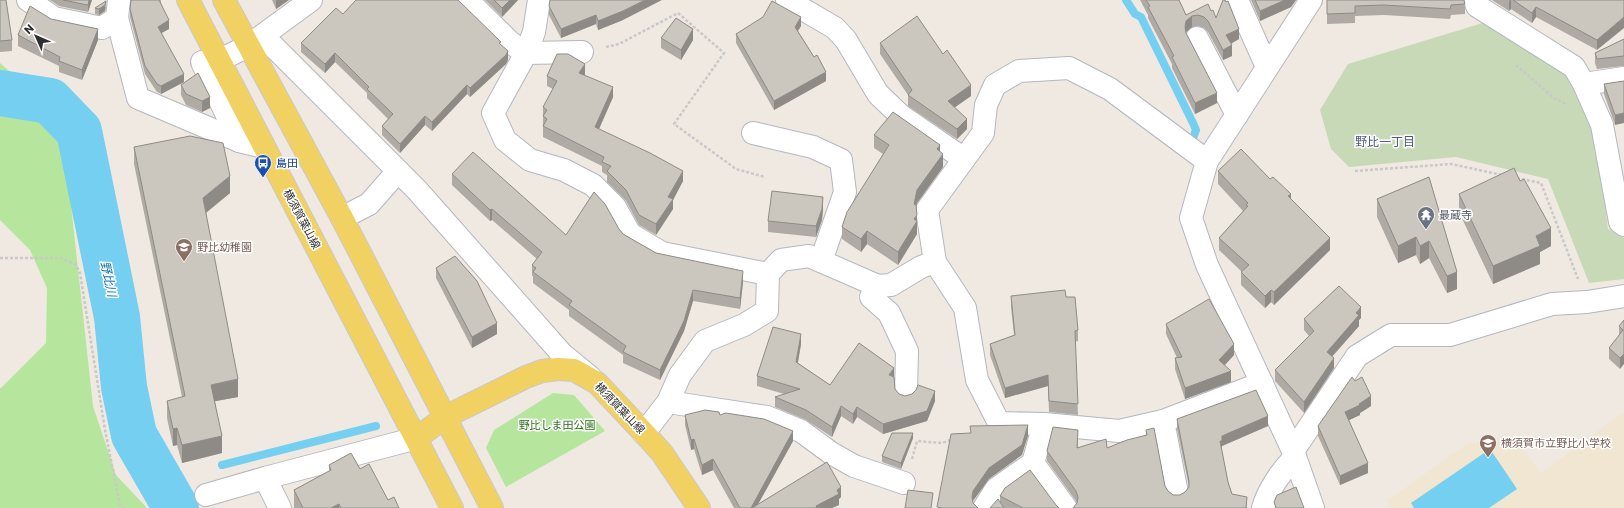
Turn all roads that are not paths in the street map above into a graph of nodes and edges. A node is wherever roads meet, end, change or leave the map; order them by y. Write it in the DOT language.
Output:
graph roads {
  1 [pos="28,0"];
  2 [pos="188,0"];
  3 [pos="224,0"];
  4 [pos="311,0"];
  5 [pos="467,0"];
  6 [pos="539,0"];
  7 [pos="787,0"];
  8 [pos="1237,0"];
  9 [pos="1311,0"];
  10 [pos="1475,0"];
  11 [pos="118,9"];
  12 [pos="1197,38"];
  13 [pos="256,41"];
  14 [pos="582,52"];
  15 [pos="526,53"];
  16 [pos="210,61"];
  17 [pos="1267,67"];
  18 [pos="1624,78"];
  19 [pos="1584,84"];
  20 [pos="1237,115"];
  21 [pos="753,133"];
  22 [pos="239,142"];
  23 [pos="264,147"];
  24 [pos="964,159"];
  25 [pos="1207,161"];
  26 [pos="398,171"];
  27 [pos="342,218"];
  28 [pos="1624,224"];
  29 [pos="821,261"];
  30 [pos="935,262"];
  31 [pos="768,274"];
  32 [pos="878,286"];
  33 [pos="1624,296"];
  34 [pos="597,383"];
  35 [pos="1262,383"];
  36 [pos="906,393"];
  37 [pos="668,402"];
  38 [pos="445,417"];
  39 [pos="1163,422"];
  40 [pos="1044,424"];
  41 [pos="644,433"];
  42 [pos="417,438"];
  43 [pos="1294,454"];
  44 [pos="1033,463"];
  45 [pos="266,478"];
  46 [pos="904,483"];
  47 [pos="1177,492"];
  48 [pos="206,495"];
  49 [pos="696,507"];
  50 [pos="280,508"];
  51 [pos="452,508"];
  52 [pos="492,508"];
  53 [pos="984,508"];
  54 [pos="1066,508"];
  55 [pos="1263,508"];
  56 [pos="1313,508"];
  1 -- 11 [label="street"];
  2 -- 16 [label="main road, 横須賀葉山線"];
  3 -- 13 [label="main road"];
  4 -- 13 [label="street"];
  5 -- 15 [label="street"];
  6 -- 15 [label="street"];
  7 -- 24 [label="street"];
  8 -- 17 [label="street"];
  9 -- 17 [label="street"];
  10 -- 19 [label="street"];
  11 -- 22 [label="street"];
  12 -- 20 [label="street"];
  13 -- 16 [label="street"];
  13 -- 26 [label="street"];
  13 -- 27 [label="main road"];
  14 -- 15 [label="street"];
  15 -- 31 [label="street"];
  16 -- 22 [label="street"];
  16 -- 23 [label="main road, 横須賀葉山線"];
  17 -- 20 [label="street"];
  18 -- 19 [label="street"];
  19 -- 28 [label="street"];
  20 -- 25 [label="street"];
  21 -- 29 [label="street"];
  22 -- 23 [label="street"];
  23 -- 42 [label="main road, 横須賀葉山線"];
  24 -- 25 [label="street"];
  24 -- 30 [label="street"];
  25 -- 35 [label="street"];
  26 -- 27 [label="street"];
  26 -- 34 [label="street"];
  27 -- 38 [label="main road"];
  29 -- 31 [label="street"];
  29 -- 32 [label="street"];
  30 -- 32 [label="street"];
  30 -- 40 [label="street"];
  31 -- 37 [label="street"];
  32 -- 36 [label="street"];
  33 -- 43 [label="street"];
  34 -- 38 [label="main road, 横須賀葉山線"];
  34 -- 41 [label="main road, 横須賀葉山線"];
  35 -- 39 [label="street"];
  35 -- 43 [label="street"];
  37 -- 41 [label="street"];
  37 -- 46 [label="street"];
  38 -- 42 [label="main road, 横須賀葉山線"];
  38 -- 52 [label="main road"];
  39 -- 40 [label="street"];
  39 -- 47 [label="street"];
  40 -- 44 [label="street"];
  41 -- 49 [label="main road, 横須賀葉山線"];
  42 -- 45 [label="street"];
  42 -- 51 [label="main road, 横須賀葉山線"];
  43 -- 55 [label="street"];
  43 -- 56 [label="street"];
  44 -- 53 [label="street"];
  44 -- 54 [label="street"];
  45 -- 48 [label="street"];
  45 -- 50 [label="street"];
}
